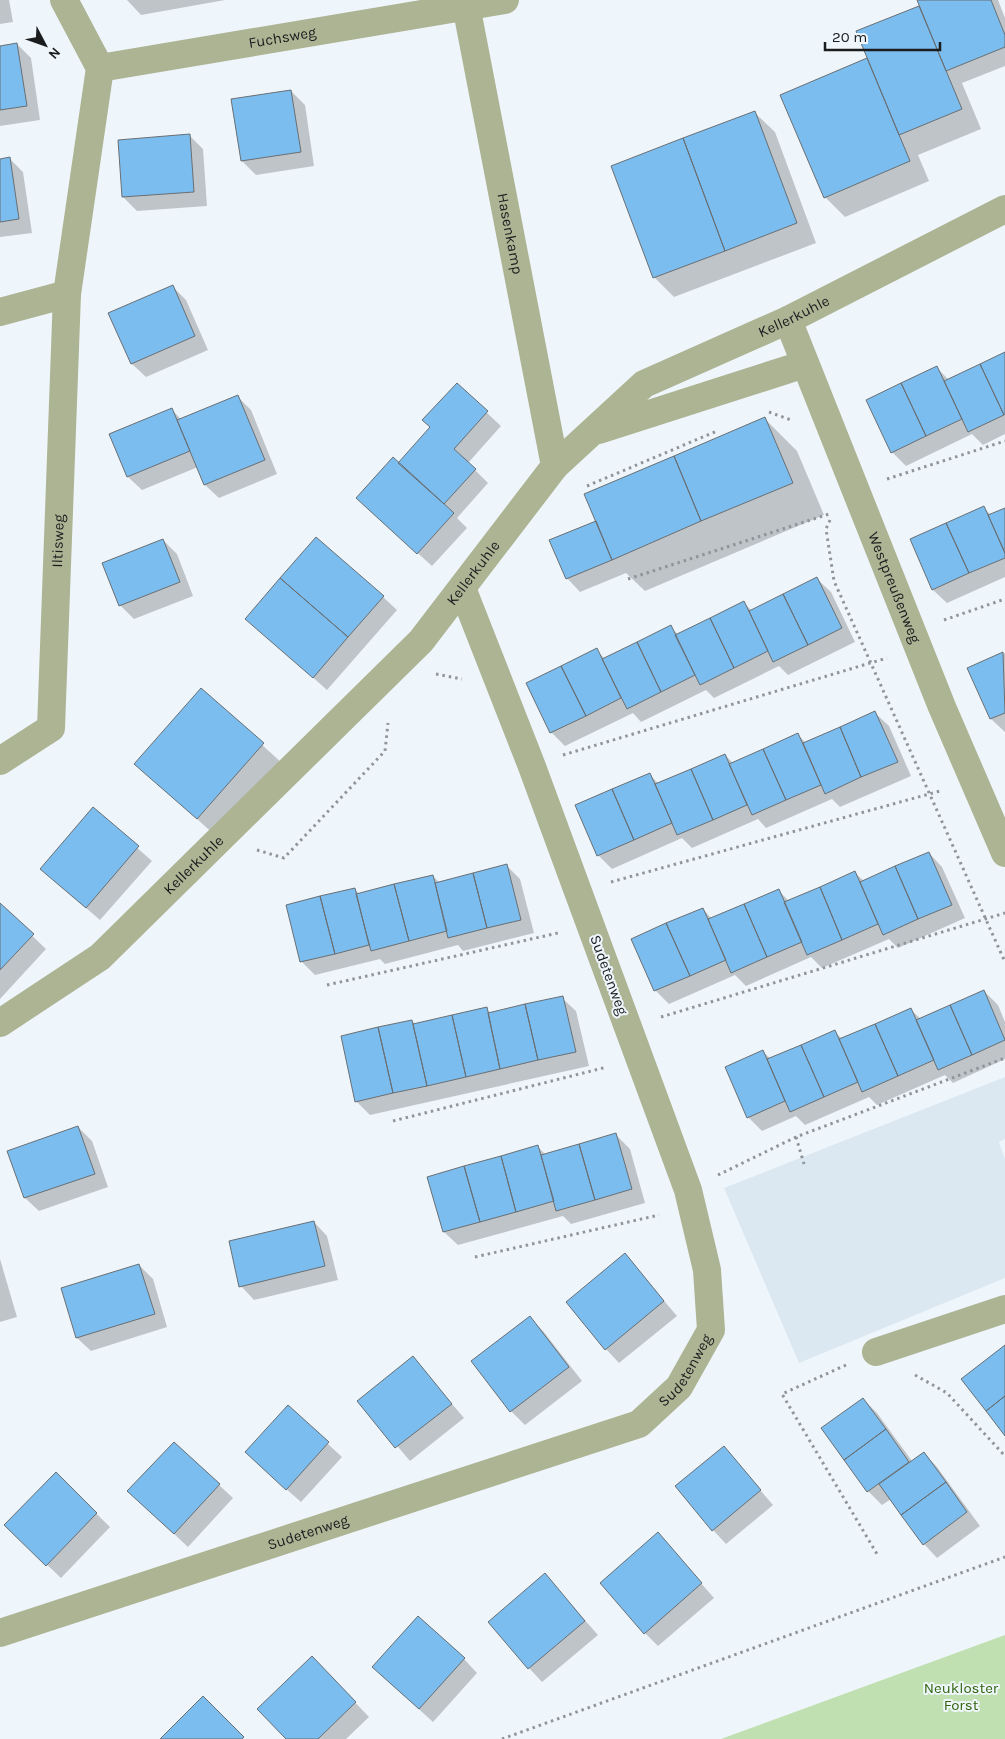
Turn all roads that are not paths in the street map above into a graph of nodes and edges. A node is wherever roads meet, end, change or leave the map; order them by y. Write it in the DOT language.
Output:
graph roads {
  1 [pos="64,0"];
  2 [pos="505,0"];
  3 [pos="465,4"];
  4 [pos="100,68"];
  5 [pos="1005,209"];
  6 [pos="67,294"];
  7 [pos="0,312"];
  8 [pos="788,320"];
  9 [pos="805,364"];
  10 [pos="593,432"];
  11 [pos="555,466"];
  12 [pos="462,588"];
  13 [pos="0,761"];
  14 [pos="1005,853"];
  15 [pos="0,1023"];
  16 [pos="1005,1309"];
  17 [pos="876,1352"];
  18 [pos="0,1633"];
  1 -- 4 [label="street"];
  2 -- 3 [label="street, Fuchsweg"];
  3 -- 4 [label="street, Fuchsweg"];
  3 -- 11 [label="street, Hasenkamp"];
  4 -- 6 [label="street"];
  5 -- 8 [label="street, Kellerkuhle"];
  6 -- 7 [label="street"];
  6 -- 13 [label="street, Iltisweg"];
  8 -- 9 [label="street, Westpreußenweg"];
  8 -- 10 [label="street, Kellerkuhle"];
  9 -- 10 [label="street"];
  9 -- 14 [label="street, Westpreußenweg"];
  10 -- 11 [label="street, Kellerkuhle"];
  11 -- 12 [label="street, Kellerkuhle"];
  12 -- 15 [label="street, Kellerkuhle"];
  12 -- 18 [label="street, Sudetenweg"];
  16 -- 17 [label="street"];
}
